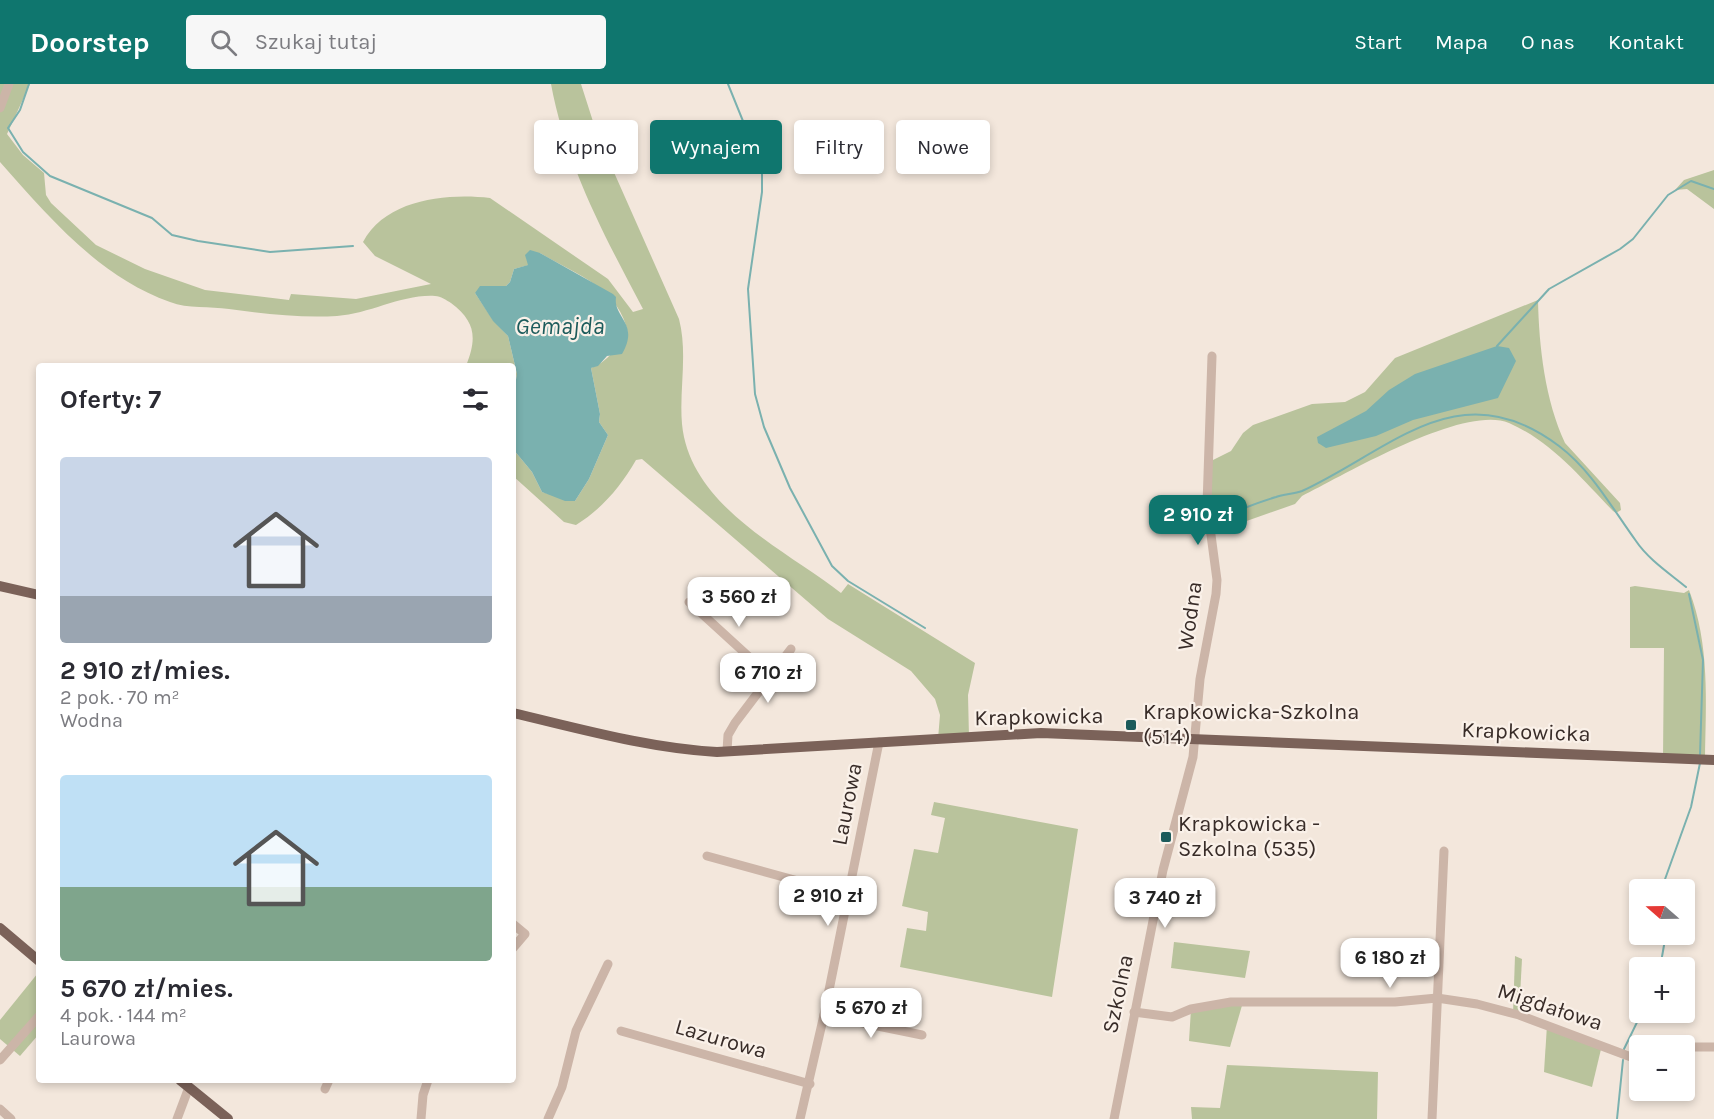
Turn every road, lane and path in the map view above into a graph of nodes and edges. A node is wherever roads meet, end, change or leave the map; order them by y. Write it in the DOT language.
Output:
graph roads {
  1 [pos="9,84"];
  2 [pos="0,108"];
  3 [pos="1212,356"];
  4 [pos="0,586"];
  5 [pos="36,594"];
  6 [pos="689,602"];
  7 [pos="791,649"];
  8 [pos="770,676"];
  9 [pos="516,714"];
  10 [pos="1196,737"];
  11 [pos="879,742"];
  12 [pos="727,752"];
  13 [pos="1705,760"];
  14 [pos="1444,851"];
  15 [pos="707,856"];
  16 [pos="849,895"];
  17 [pos="516,926"];
  18 [pos="0,928"];
  19 [pos="516,944"];
  20 [pos="36,958"];
  21 [pos="608,964"];
  22 [pos="1437,998"];
  23 [pos="1134,1012"];
  24 [pos="824,1015"];
  25 [pos="36,1019"];
  26 [pos="621,1031"];
  27 [pos="922,1035"];
  28 [pos="1695,1047"];
  29 [pos="1714,1047"];
  30 [pos="1629,1054"];
  31 [pos="0,1060"];
  32 [pos="427,1083"];
  33 [pos="184,1084"];
  34 [pos="810,1084"];
  35 [pos="0,1109"];
  36 [pos="11,1119"];
  37 [pos="177,1119"];
  38 [pos="228,1119"];
  39 [pos="421,1119"];
  40 [pos="549,1119"];
  41 [pos="800,1119"];
  42 [pos="1114,1119"];
  43 [pos="1431,1119"];
  1 -- 2 [label="street"];
  3 -- 10 [label="street, Wodna"];
  4 -- 5 [label="main road"];
  6 -- 8 [label="street"];
  7 -- 8 [label="street"];
  8 -- 12 [label="street"];
  9 -- 12 [label="main road, Krapkowicka"];
  10 -- 11 [label="main road, Krapkowicka"];
  10 -- 13 [label="main road, Krapkowicka"];
  10 -- 23 [label="street, Szkolna"];
  11 -- 12 [label="main road, Krapkowicka"];
  11 -- 16 [label="street, Laurowa"];
  14 -- 22 [label="street"];
  15 -- 16 [label="street"];
  16 -- 24 [label="street, Laurowa"];
  17 -- 19 [label="street"];
  18 -- 20 [label="main road"];
  21 -- 40 [label="street"];
  22 -- 23 [label="street, Migdałowa"];
  22 -- 30 [label="street, Migdałowa"];
  22 -- 43 [label="street"];
  23 -- 42 [label="street, Szkolna"];
  24 -- 27 [label="street"];
  24 -- 34 [label="street, Laurowa"];
  25 -- 31 [label="street"];
  26 -- 34 [label="street, Lazurowa"];
  28 -- 29 [label="street"];
  32 -- 39 [label="street"];
  33 -- 37 [label="street"];
  33 -- 38 [label="main road"];
  34 -- 41 [label="street, Laurowa"];
  35 -- 36 [label="street"];
}
